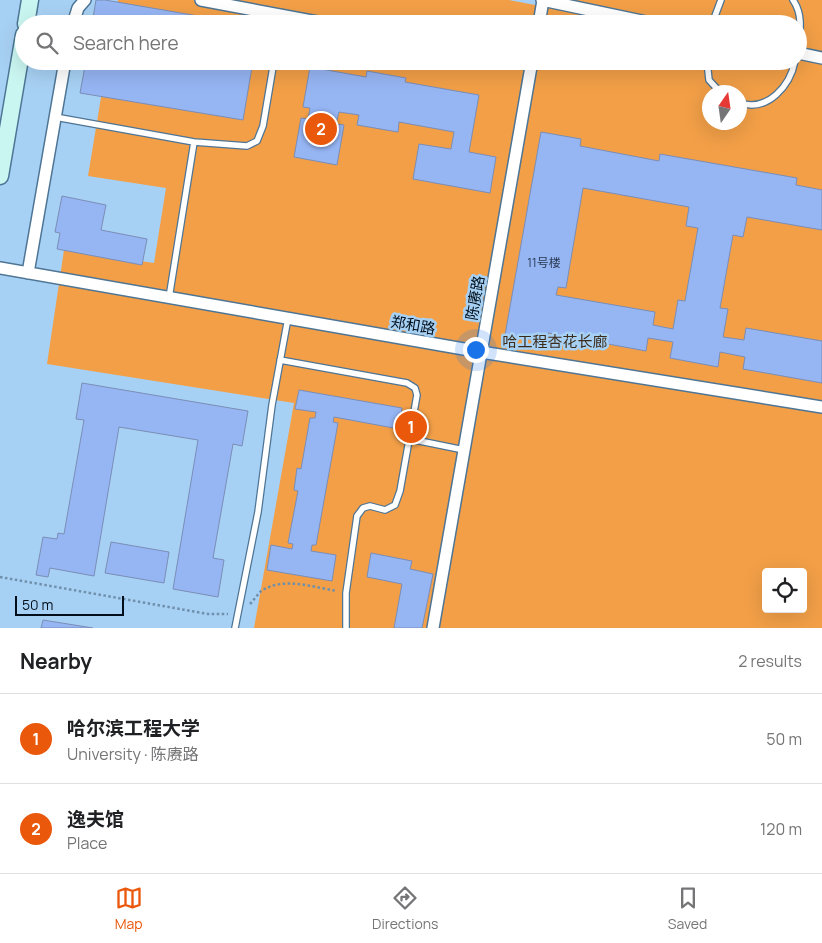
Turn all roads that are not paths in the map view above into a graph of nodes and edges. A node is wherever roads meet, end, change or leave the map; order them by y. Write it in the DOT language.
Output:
graph roads {
  1 [pos="30,0"];
  2 [pos="85,0"];
  3 [pos="201,0"];
  4 [pos="542,0"];
  5 [pos="721,0"];
  6 [pos="793,0"];
  7 [pos="28,15"];
  8 [pos="76,15"];
  9 [pos="264,15"];
  10 [pos="540,15"];
  11 [pos="613,15"];
  12 [pos="715,15"];
  13 [pos="800,15"];
  14 [pos="807,55"];
  15 [pos="822,58"];
  16 [pos="18,70"];
  17 [pos="63,70"];
  18 [pos="272,70"];
  19 [pos="529,70"];
  20 [pos="708,70"];
  21 [pos="793,70"];
  22 [pos="714,85"];
  23 [pos="747,103"];
  24 [pos="55,117"];
  25 [pos="194,142"];
  26 [pos="0,176"];
  27 [pos="0,268"];
  28 [pos="28,273"];
  29 [pos="169,298"];
  30 [pos="288,318"];
  31 [pos="481,352"];
  32 [pos="280,360"];
  33 [pos="822,407"];
  34 [pos="410,439"];
  35 [pos="464,450"];
  36 [pos="235,628"];
  37 [pos="346,628"];
  38 [pos="433,628"];
  1 -- 7 [label="main road"];
  2 -- 8 [label="street"];
  3 -- 9 [label="street"];
  4 -- 10 [label="street"];
  4 -- 11 [label="street"];
  5 -- 12 [label="lane"];
  6 -- 13 [label="lane"];
  14 -- 15 [label="street"];
  16 -- 26 [label="main road"];
  17 -- 24 [label="street"];
  18 -- 25 [label="lane"];
  19 -- 31 [label="street, 陈赓路"];
  20 -- 22 [label="lane"];
  21 -- 23 [label="lane"];
  24 -- 25 [label="lane"];
  24 -- 28 [label="street"];
  25 -- 29 [label="lane"];
  27 -- 28 [label="street, 郑和路"];
  28 -- 29 [label="street, 郑和路"];
  29 -- 30 [label="street, 郑和路"];
  30 -- 31 [label="street, 郑和路"];
  30 -- 32 [label="lane"];
  31 -- 33 [label="street, 郑和路"];
  31 -- 35 [label="street, 陈赓路"];
  32 -- 34 [label="lane"];
  32 -- 36 [label="lane"];
  34 -- 35 [label="lane"];
  34 -- 37 [label="lane"];
  35 -- 38 [label="street, 陈赓路"];
}
